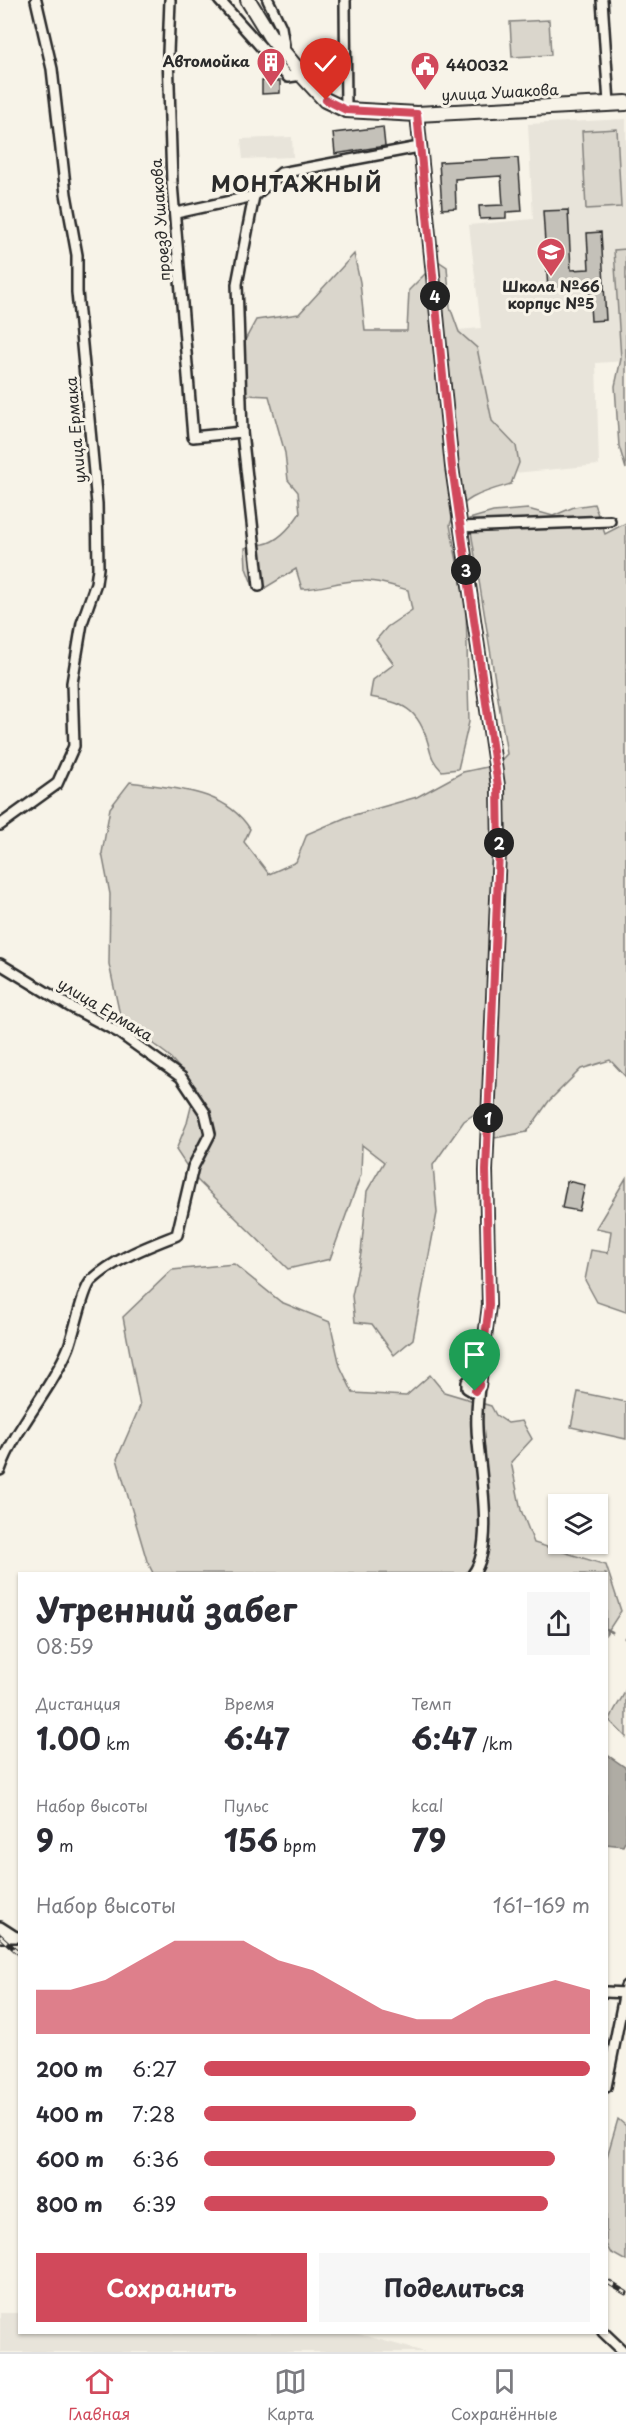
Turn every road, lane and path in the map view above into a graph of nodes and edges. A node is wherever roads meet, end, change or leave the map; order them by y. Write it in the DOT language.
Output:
graph roads {
  1 [pos="36,0"];
  2 [pos="170,0"];
  3 [pos="219,0"];
  4 [pos="268,0"];
  5 [pos="345,0"];
  6 [pos="602,0"];
  7 [pos="252,6"];
  8 [pos="232,13"];
  9 [pos="270,36"];
  10 [pos="302,75"];
  11 [pos="609,103"];
  12 [pos="626,103"];
  13 [pos="346,110"];
  14 [pos="417,114"];
  15 [pos="419,147"];
  16 [pos="254,196"];
  17 [pos="176,213"];
  18 [pos="242,432"];
  19 [pos="610,521"];
  20 [pos="460,527"];
  21 [pos="259,586"];
  22 [pos="0,825"];
  23 [pos="0,964"];
  24 [pos="479,1386"];
  25 [pos="0,1470"];
  26 [pos="474,1572"];
  27 [pos="0,1928"];
  28 [pos="0,1937"];
  29 [pos="17,1937"];
  30 [pos="625,1991"];
  31 [pos="608,1992"];
  32 [pos="608,2077"];
  33 [pos="605,2334"];
  34 [pos="624,2352"];
  1 -- 22 [label="street, улица Ермака"];
  2 -- 17 [label="street, проезд Ушакова"];
  3 -- 8 [label="street"];
  4 -- 9 [label="street"];
  5 -- 13 [label="street"];
  6 -- 11 [label="street"];
  7 -- 8 [label="street"];
  7 -- 9 [label="main road, улица Ушакова"];
  8 -- 10 [label="street"];
  9 -- 10 [label="main road, улица Ушакова"];
  10 -- 13 [label="main road, улица Ушакова"];
  11 -- 12 [label="main road, улица Ушакова"];
  11 -- 14 [label="main road, улица Ушакова"];
  13 -- 14 [label="main road, улица Ушакова"];
  14 -- 15 [label="street"];
  15 -- 16 [label="street"];
  15 -- 20 [label="street"];
  16 -- 17 [label="street"];
  16 -- 18 [label="street"];
  17 -- 18 [label="street, проезд Ушакова"];
  18 -- 21 [label="street"];
  19 -- 20 [label="street"];
  20 -- 24 [label="street"];
  23 -- 25 [label="street, улица Ермака"];
  24 -- 26 [label="street"];
  27 -- 29 [label="street"];
  28 -- 29 [label="street"];
  30 -- 31 [label="street"];
  30 -- 32 [label="street"];
  33 -- 34 [label="street"];
}
